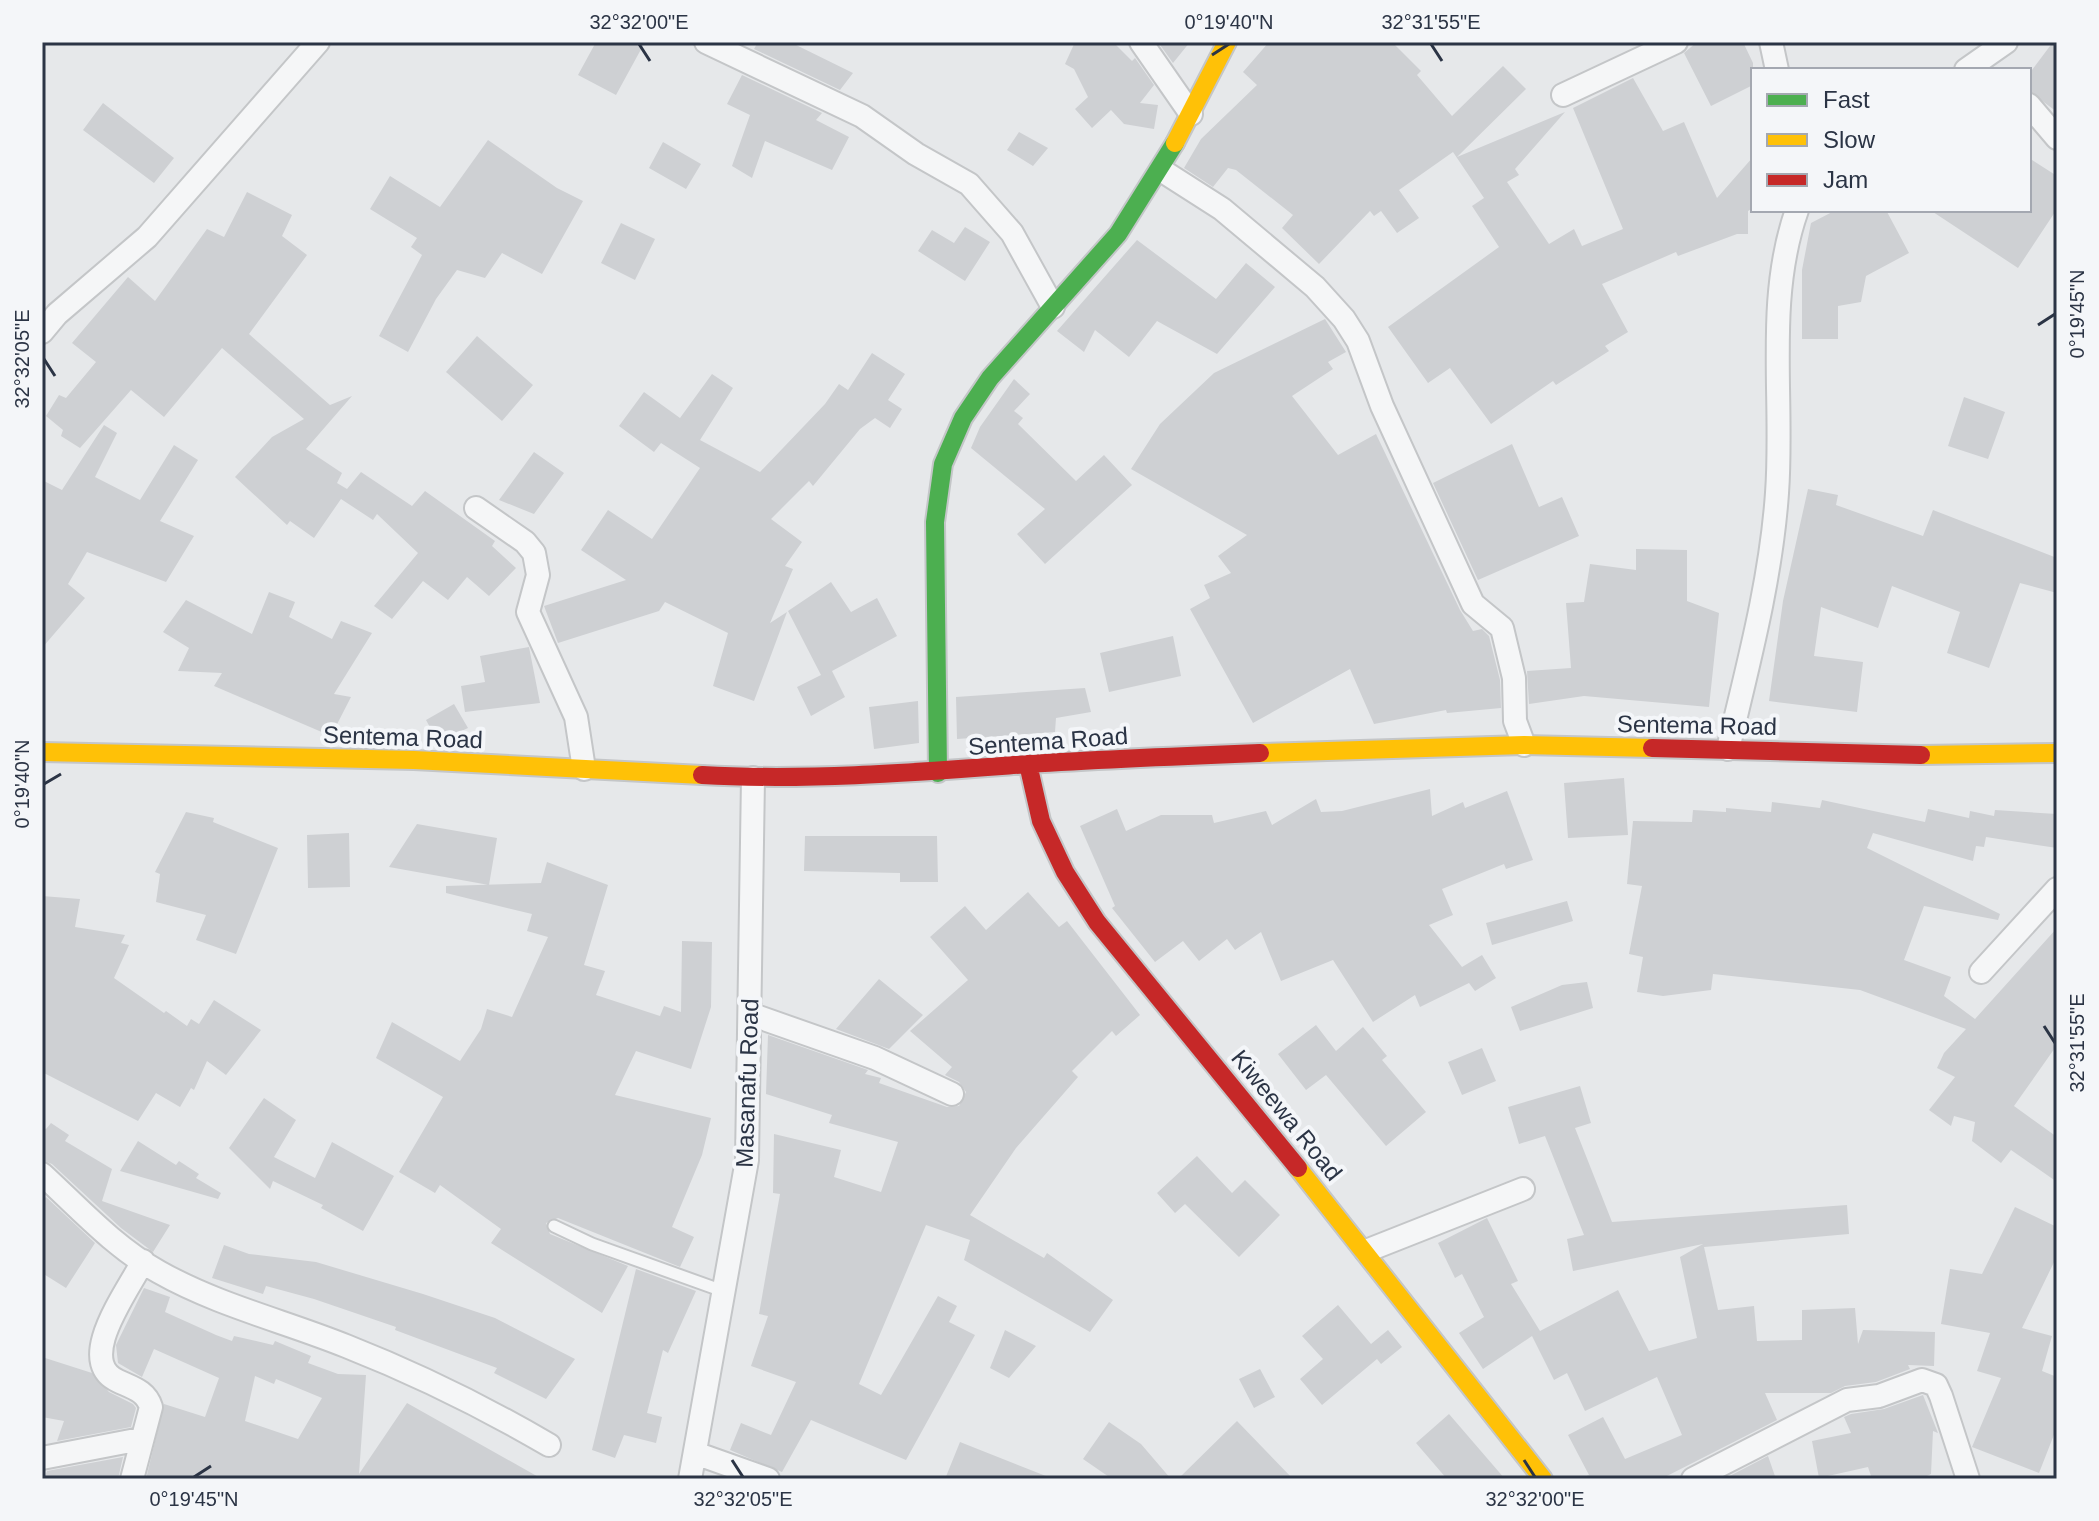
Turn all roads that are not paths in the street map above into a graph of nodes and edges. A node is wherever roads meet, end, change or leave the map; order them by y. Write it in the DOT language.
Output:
graph roads {
  1 [pos="318,42"];
  2 [pos="706,42"];
  3 [pos="1141,42"];
  4 [pos="1227,42"];
  5 [pos="1676,42"];
  6 [pos="2006,42"];
  7 [pos="1993,64"];
  8 [pos="1563,95"];
  9 [pos="2031,107"];
  10 [pos="1191,114"];
  11 [pos="2057,138"];
  12 [pos="1161,170"];
  13 [pos="1796,212"];
  14 [pos="1053,307"];
  15 [pos="42,332"];
  16 [pos="476,508"];
  17 [pos="1524,745"];
  18 [pos="1728,749"];
  19 [pos="42,752"];
  20 [pos="2057,753"];
  21 [pos="1028,764"];
  22 [pos="584,769"];
  23 [pos="938,773"];
  24 [pos="753,778"];
  25 [pos="2057,889"];
  26 [pos="1981,972"];
  27 [pos="750,1014"];
  28 [pos="952,1094"];
  29 [pos="42,1174"];
  30 [pos="1523,1189"];
  31 [pos="554,1226"];
  32 [pos="1366,1251"];
  33 [pos="143,1261"];
  34 [pos="723,1291"];
  35 [pos="141,1439"];
  36 [pos="549,1445"];
  37 [pos="695,1453"];
  38 [pos="42,1458"];
  39 [pos="1541,1478"];
  40 [pos="132,1479"];
  41 [pos="690,1479"];
  42 [pos="768,1479"];
  43 [pos="1693,1479"];
  44 [pos="1968,1479"];
  1 -- 15 [label="street"];
  2 -- 14 [label="street"];
  3 -- 10 [label="street"];
  4 -- 10 [label="main road"];
  5 -- 8 [label="street"];
  6 -- 7 [label="street"];
  9 -- 11 [label="street"];
  10 -- 12 [label="main road"];
  12 -- 14 [label="main road"];
  12 -- 17 [label="street"];
  13 -- 18 [label="street"];
  14 -- 23 [label="main road"];
  16 -- 22 [label="street"];
  17 -- 18 [label="main road, Sentema Road"];
  17 -- 21 [label="main road, Sentema Road"];
  18 -- 20 [label="main road, Sentema Road"];
  19 -- 22 [label="main road, Sentema Road"];
  21 -- 23 [label="main road, Sentema Road"];
  21 -- 32 [label="main road, Kiweewa Road"];
  22 -- 24 [label="main road, Sentema Road"];
  23 -- 24 [label="main road, Sentema Road"];
  24 -- 27 [label="street, Masanafu Road"];
  25 -- 26 [label="street"];
  27 -- 28 [label="street"];
  27 -- 34 [label="street, Masanafu Road"];
  29 -- 33 [label="street"];
  30 -- 32 [label="street"];
  31 -- 34 [label="lane"];
  32 -- 39 [label="main road, Kiweewa Road"];
  33 -- 35 [label="street"];
  33 -- 36 [label="street"];
  34 -- 37 [label="street, Masanafu Road"];
  35 -- 38 [label="street"];
  35 -- 40 [label="street"];
  37 -- 41 [label="street, Masanafu Road"];
  37 -- 42 [label="street"];
  43 -- 44 [label="street"];
}
